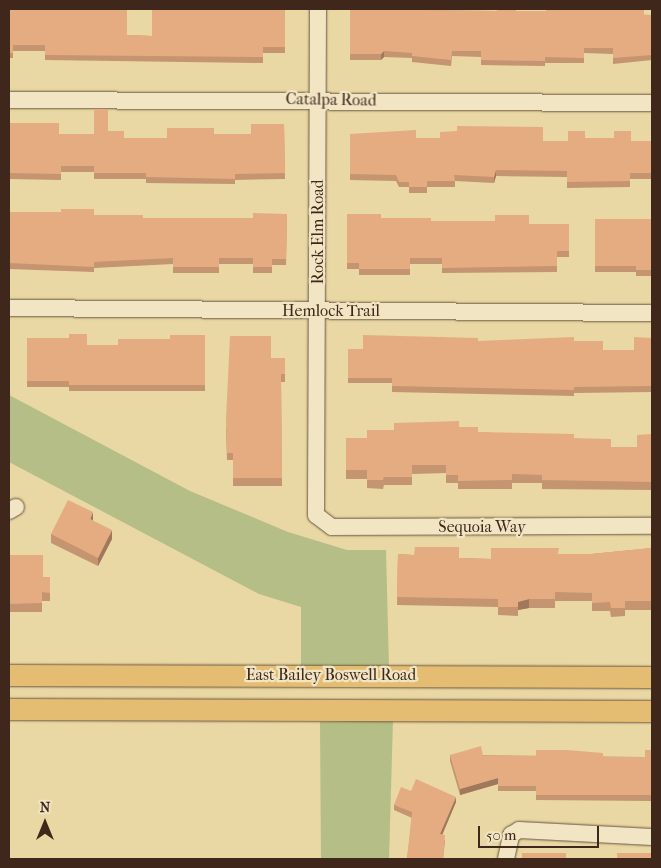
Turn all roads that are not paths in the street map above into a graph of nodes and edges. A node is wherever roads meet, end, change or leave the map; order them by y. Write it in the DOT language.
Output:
graph roads {
  1 [pos="318,9"];
  2 [pos="9,100"];
  3 [pos="317,100"];
  4 [pos="652,103"];
  5 [pos="9,308"];
  6 [pos="319,310"];
  7 [pos="652,313"];
  8 [pos="316,515"];
  9 [pos="652,526"];
  10 [pos="9,675"];
  11 [pos="652,676"];
  12 [pos="9,709"];
  13 [pos="652,711"];
  14 [pos="652,837"];
  15 [pos="506,859"];
  1 -- 3 [label="street, Rock Elm Road"];
  2 -- 3 [label="street, Catalpa Road"];
  3 -- 4 [label="street, Catalpa Road"];
  3 -- 6 [label="street, Rock Elm Road"];
  5 -- 6 [label="street, Hemlock Trail"];
  6 -- 7 [label="street, Hemlock Trail"];
  6 -- 8 [label="street, Rock Elm Road"];
  8 -- 9 [label="street, Sequoia Way"];
  10 -- 11 [label="main road, East Bailey Boswell Road"];
  12 -- 13 [label="main road, East Bailey Boswell Road"];
  14 -- 15 [label="street"];
}
